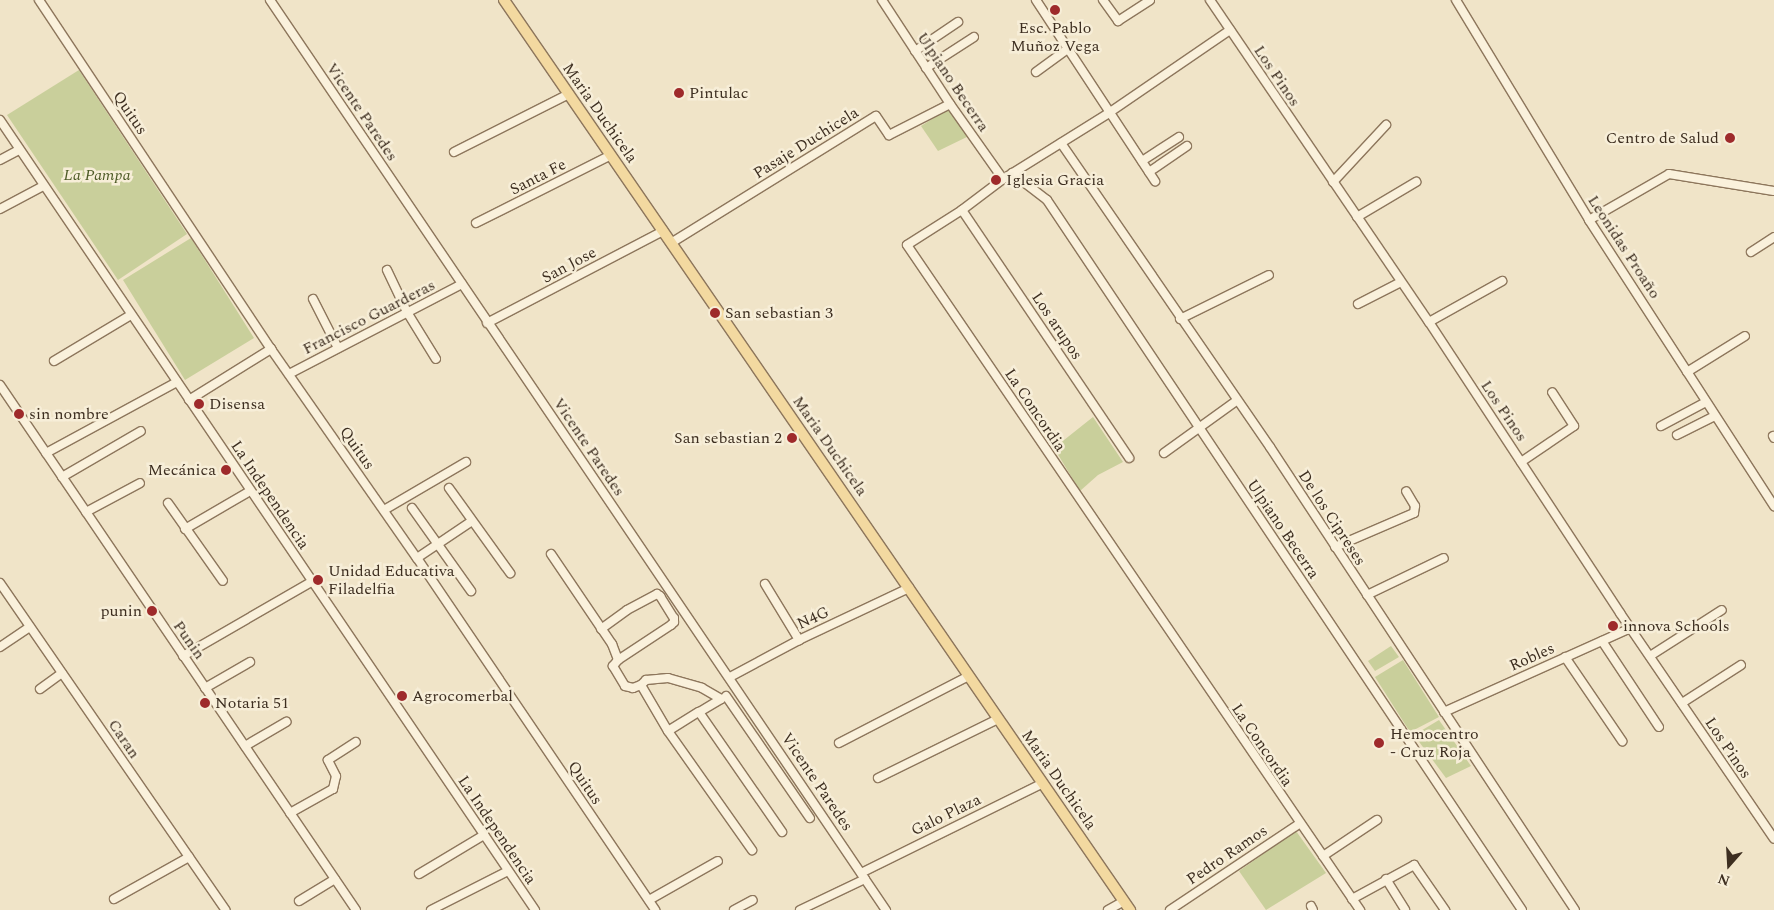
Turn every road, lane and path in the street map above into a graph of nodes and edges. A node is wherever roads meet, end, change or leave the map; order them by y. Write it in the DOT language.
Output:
graph roads {
  1 [pos="39,0"];
  2 [pos="270,0"];
  3 [pos="504,0"];
  4 [pos="882,0"];
  5 [pos="1036,0"];
  6 [pos="1103,0"];
  7 [pos="1210,0"];
  8 [pos="1456,0"];
  9 [pos="1144,2"];
  10 [pos="958,22"];
  11 [pos="1230,30"];
  12 [pos="974,36"];
  13 [pos="1068,49"];
  14 [pos="915,51"];
  15 [pos="926,68"];
  16 [pos="1036,72"];
  17 [pos="568,94"];
  18 [pos="950,104"];
  19 [pos="1109,112"];
  20 [pos="0,120"];
  21 [pos="1386,125"];
  22 [pos="1179,137"];
  23 [pos="1061,144"];
  24 [pos="1187,146"];
  25 [pos="19,150"];
  26 [pos="454,152"];
  27 [pos="611,155"];
  28 [pos="0,160"];
  29 [pos="1142,162"];
  30 [pos="1149,172"];
  31 [pos="1012,173"];
  32 [pos="1004,179"];
  33 [pos="1155,180"];
  34 [pos="1334,182"];
  35 [pos="1416,182"];
  36 [pos="43,186"];
  37 [pos="1774,191"];
  38 [pos="0,209"];
  39 [pos="962,210"];
  40 [pos="1357,217"];
  41 [pos="1589,220"];
  42 [pos="476,223"];
  43 [pos="663,231"];
  44 [pos="1774,237"];
  45 [pos="671,243"];
  46 [pos="1751,252"];
  47 [pos="387,270"];
  48 [pos="1269,275"];
  49 [pos="1502,281"];
  50 [pos="1401,282"];
  51 [pos="462,284"];
  52 [pos="313,299"];
  53 [pos="1358,304"];
  54 [pos="407,312"];
  55 [pos="130,315"];
  56 [pos="1180,319"];
  57 [pos="1429,322"];
  58 [pos="487,323"];
  59 [pos="1745,336"];
  60 [pos="338,348"];
  61 [pos="271,349"];
  62 [pos="436,359"];
  63 [pos="54,361"];
  64 [pos="1687,372"];
  65 [pos="290,374"];
  66 [pos="177,382"];
  67 [pos="0,386"];
  68 [pos="1552,392"];
  69 [pos="190,400"];
  70 [pos="1236,401"];
  71 [pos="1706,402"];
  72 [pos="1715,416"];
  73 [pos="1661,426"];
  74 [pos="1199,427"];
  75 [pos="141,431"];
  76 [pos="1678,436"];
  77 [pos="46,453"];
  78 [pos="1164,453"];
  79 [pos="1129,458"];
  80 [pos="466,462"];
  81 [pos="1521,462"];
  82 [pos="62,476"];
  83 [pos="140,483"];
  84 [pos="449,488"];
  85 [pos="250,491"];
  86 [pos="1406,491"];
  87 [pos="168,503"];
  88 [pos="1774,506"];
  89 [pos="412,508"];
  90 [pos="384,510"];
  91 [pos="86,512"];
  92 [pos="472,521"];
  93 [pos="185,529"];
  94 [pos="438,544"];
  95 [pos="1335,547"];
  96 [pos="551,554"];
  97 [pos="417,558"];
  98 [pos="1444,558"];
  99 [pos="510,573"];
  100 [pos="223,581"];
  101 [pos="311,582"];
  102 [pos="0,583"];
  103 [pos="765,584"];
  104 [pos="909,588"];
  105 [pos="471,591"];
  106 [pos="1366,595"];
  107 [pos="1722,610"];
  108 [pos="30,627"];
  109 [pos="1631,628"];
  110 [pos="601,629"];
  111 [pos="800,640"];
  112 [pos="1602,641"];
  113 [pos="0,647"];
  114 [pos="183,656"];
  115 [pos="1650,656"];
  116 [pos="1565,657"];
  117 [pos="618,660"];
  118 [pos="250,662"];
  119 [pos="1741,665"];
  120 [pos="62,674"];
  121 [pos="969,676"];
  122 [pos="730,677"];
  123 [pos="641,685"];
  124 [pos="205,688"];
  125 [pos="40,689"];
  126 [pos="738,689"];
  127 [pos="723,698"];
  128 [pos="1682,703"];
  129 [pos="699,712"];
  130 [pos="1444,712"];
  131 [pos="998,719"];
  132 [pos="286,722"];
  133 [pos="1659,727"];
  134 [pos="668,731"];
  135 [pos="1622,741"];
  136 [pos="356,742"];
  137 [pos="839,743"];
  138 [pos="245,746"];
  139 [pos="878,778"];
  140 [pos="1043,783"];
  141 [pos="290,812"];
  142 [pos="810,818"];
  143 [pos="1377,820"];
  144 [pos="1299,824"];
  145 [pos="782,832"];
  146 [pos="484,835"];
  147 [pos="1774,839"];
  148 [pos="752,850"];
  149 [pos="1323,856"];
  150 [pos="189,857"];
  151 [pos="718,861"];
  152 [pos="508,871"];
  153 [pos="419,874"];
  154 [pos="863,876"];
  155 [pos="335,879"];
  156 [pos="1386,879"];
  157 [pos="114,899"];
  158 [pos="1352,899"];
  159 [pos="648,900"];
  160 [pos="753,900"];
  161 [pos="299,901"];
  162 [pos="1124,901"];
  163 [pos="1357,909"];
  164 [pos="226,910"];
  165 [pos="356,910"];
  166 [pos="430,910"];
  167 [pos="535,910"];
  168 [pos="655,910"];
  169 [pos="734,910"];
  170 [pos="800,910"];
  171 [pos="886,910"];
  172 [pos="1108,910"];
  173 [pos="1130,910"];
  174 [pos="1170,910"];
  175 [pos="1406,910"];
  176 [pos="1445,910"];
  177 [pos="1522,910"];
  178 [pos="1575,910"];
  1 -- 61 [label="street, Quitus"];
  2 -- 51 [label="street, Vicente Paredes"];
  3 -- 17 [label="main road, Maria Duchicela"];
  4 -- 14 [label="street, Ulpiano Becerra"];
  5 -- 13 [label="street"];
  6 -- 9 [label="street"];
  7 -- 11 [label="street, Los Pinos"];
  8 -- 41 [label="street, Leonidas Proaño"];
  10 -- 14 [label="street"];
  11 -- 19 [label="street, La Concordia"];
  11 -- 34 [label="street, Los Pinos"];
  12 -- 15 [label="street"];
  13 -- 16 [label="street"];
  13 -- 19 [label="street"];
  14 -- 15 [label="street, Ulpiano Becerra"];
  15 -- 18 [label="street, Ulpiano Becerra"];
  17 -- 26 [label="street"];
  17 -- 27 [label="main road, Maria Duchicela"];
  18 -- 32 [label="street, Ulpiano Becerra"];
  18 -- 45 [label="street, Pasaje Duchicela"];
  19 -- 23 [label="street, La Concordia"];
  19 -- 29 [label="street"];
  20 -- 25 [label="street, La Independencia"];
  21 -- 34 [label="street"];
  22 -- 29 [label="street"];
  23 -- 31 [label="street, La Concordia"];
  23 -- 56 [label="street, De los Cipreses"];
  24 -- 30 [label="street"];
  25 -- 28 [label="street"];
  25 -- 36 [label="street, La Independencia"];
  27 -- 42 [label="street, Santa Fe"];
  27 -- 43 [label="main road, Maria Duchicela"];
  29 -- 30 [label="street"];
  30 -- 33 [label="street"];
  31 -- 32 [label="street, La Concordia"];
  31 -- 74 [label="street, Ulpiano Becerra"];
  32 -- 39 [label="street, La Concordia"];
  34 -- 40 [label="street, Los Pinos"];
  35 -- 40 [label="street"];
  36 -- 38 [label="street"];
  36 -- 55 [label="street, La Independencia"];
  37 -- 41 [label="street"];
  39 -- 79 [label="street, Los arupos"];
  39 -- 144 [label="street, La Concordia"];
  40 -- 50 [label="street, Los Pinos"];
  41 -- 64 [label="street, Leonidas Proaño"];
  43 -- 45 [label="main road, Maria Duchicela"];
  43 -- 58 [label="street, San Jose"];
  44 -- 46 [label="street"];
  45 -- 104 [label="main road, Maria Duchicela"];
  47 -- 54 [label="street"];
  48 -- 56 [label="street"];
  49 -- 57 [label="street"];
  50 -- 53 [label="street"];
  50 -- 57 [label="street, Los Pinos"];
  51 -- 54 [label="street, Francisco Guarderas"];
  51 -- 58 [label="street, Vicente Paredes"];
  52 -- 60 [label="street"];
  54 -- 60 [label="street, Francisco Guarderas"];
  54 -- 62 [label="street"];
  55 -- 63 [label="street"];
  55 -- 66 [label="street, La Independencia"];
  56 -- 70 [label="street, De los Cipreses"];
  57 -- 81 [label="street, Los Pinos"];
  58 -- 122 [label="street, Vicente Paredes"];
  59 -- 64 [label="street"];
  60 -- 65 [label="street, Francisco Guarderas"];
  61 -- 65 [label="street, Quitus"];
  61 -- 69 [label="street"];
  64 -- 71 [label="street, Leonidas Proaño"];
  65 -- 90 [label="street, Quitus"];
  66 -- 69 [label="street, La Independencia"];
  66 -- 77 [label="street"];
  67 -- 77 [label="street, Punin"];
  68 -- 81 [label="street"];
  69 -- 85 [label="street, La Independencia"];
  70 -- 74 [label="street"];
  70 -- 95 [label="street, De los Cipreses"];
  71 -- 72 [label="street, Leonidas Proaño"];
  71 -- 73 [label="street"];
  72 -- 76 [label="street"];
  72 -- 88 [label="street, Leonidas Proaño"];
  74 -- 78 [label="street"];
  74 -- 177 [label="street, Ulpiano Becerra"];
  75 -- 82 [label="street"];
  77 -- 82 [label="street, Punin"];
  80 -- 90 [label="street"];
  81 -- 109 [label="street, Los Pinos"];
  82 -- 91 [label="street, Punin"];
  83 -- 91 [label="street"];
  84 -- 92 [label="street"];
  85 -- 93 [label="street"];
  85 -- 101 [label="street, La Independencia"];
  86 -- 95 [label="street"];
  87 -- 93 [label="street"];
  89 -- 94 [label="street"];
  90 -- 97 [label="street, Quitus"];
  91 -- 114 [label="street, Punin"];
  92 -- 94 [label="street"];
  92 -- 99 [label="street"];
  93 -- 100 [label="street"];
  94 -- 97 [label="street"];
  94 -- 105 [label="street"];
  95 -- 106 [label="street, De los Cipreses"];
  96 -- 110 [label="street"];
  97 -- 159 [label="street, Quitus"];
  98 -- 106 [label="street"];
  101 -- 114 [label="street"];
  101 -- 146 [label="street, La Independencia"];
  102 -- 108 [label="street, Caran"];
  103 -- 111 [label="street"];
  104 -- 111 [label="street, N4G"];
  104 -- 121 [label="main road, Maria Duchicela"];
  106 -- 130 [label="street, De los Cipreses"];
  107 -- 115 [label="street"];
  108 -- 113 [label="street"];
  108 -- 120 [label="street, Caran"];
  109 -- 112 [label="street, Robles"];
  109 -- 115 [label="street, Los Pinos"];
  110 -- 117 [label="street"];
  110 -- 117 [label="street"];
  111 -- 122 [label="street, N4G"];
  112 -- 116 [label="street, Robles"];
  112 -- 133 [label="street"];
  114 -- 124 [label="street, Punin"];
  115 -- 128 [label="street, Los Pinos"];
  116 -- 130 [label="street, Robles"];
  116 -- 135 [label="street"];
  117 -- 123 [label="street"];
  118 -- 124 [label="street"];
  119 -- 128 [label="street"];
  120 -- 125 [label="street"];
  120 -- 150 [label="street, Caran"];
  121 -- 131 [label="main road, Maria Duchicela"];
  121 -- 137 [label="street"];
  122 -- 126 [label="street, Vicente Paredes"];
  123 -- 127 [label="street"];
  123 -- 134 [label="street"];
  124 -- 138 [label="street, Punin"];
  126 -- 127 [label="street"];
  126 -- 154 [label="street, Vicente Paredes"];
  127 -- 129 [label="street"];
  127 -- 142 [label="street"];
  128 -- 147 [label="street, Los Pinos"];
  129 -- 134 [label="street"];
  129 -- 145 [label="street"];
  130 -- 178 [label="street, De los Cipreses"];
  131 -- 139 [label="street"];
  131 -- 140 [label="main road, Maria Duchicela"];
  132 -- 138 [label="street"];
  134 -- 148 [label="street"];
  136 -- 141 [label="street"];
  138 -- 141 [label="street, Punin"];
  140 -- 154 [label="street, Galo Plaza"];
  140 -- 162 [label="main road, Maria Duchicela"];
  141 -- 155 [label="street, Punin"];
  143 -- 149 [label="street"];
  144 -- 149 [label="street, La Concordia"];
  144 -- 174 [label="street, Pedro Ramos"];
  146 -- 152 [label="street, La Independencia"];
  146 -- 153 [label="street"];
  149 -- 158 [label="street, La Concordia"];
  150 -- 157 [label="street"];
  150 -- 164 [label="street, Caran"];
  151 -- 159 [label="street"];
  152 -- 166 [label="street"];
  152 -- 167 [label="street, La Independencia"];
  154 -- 170 [label="street, Galo Plaza"];
  154 -- 171 [label="street, Vicente Paredes"];
  155 -- 161 [label="street"];
  155 -- 165 [label="street, Punin"];
  156 -- 158 [label="street"];
  156 -- 175 [label="street"];
  156 -- 176 [label="street"];
  158 -- 163 [label="street, La Concordia"];
  159 -- 168 [label="street, Quitus"];
  160 -- 169 [label="street"];
  162 -- 172 [label="street"];
  162 -- 173 [label="main road, Maria Duchicela"];
}
